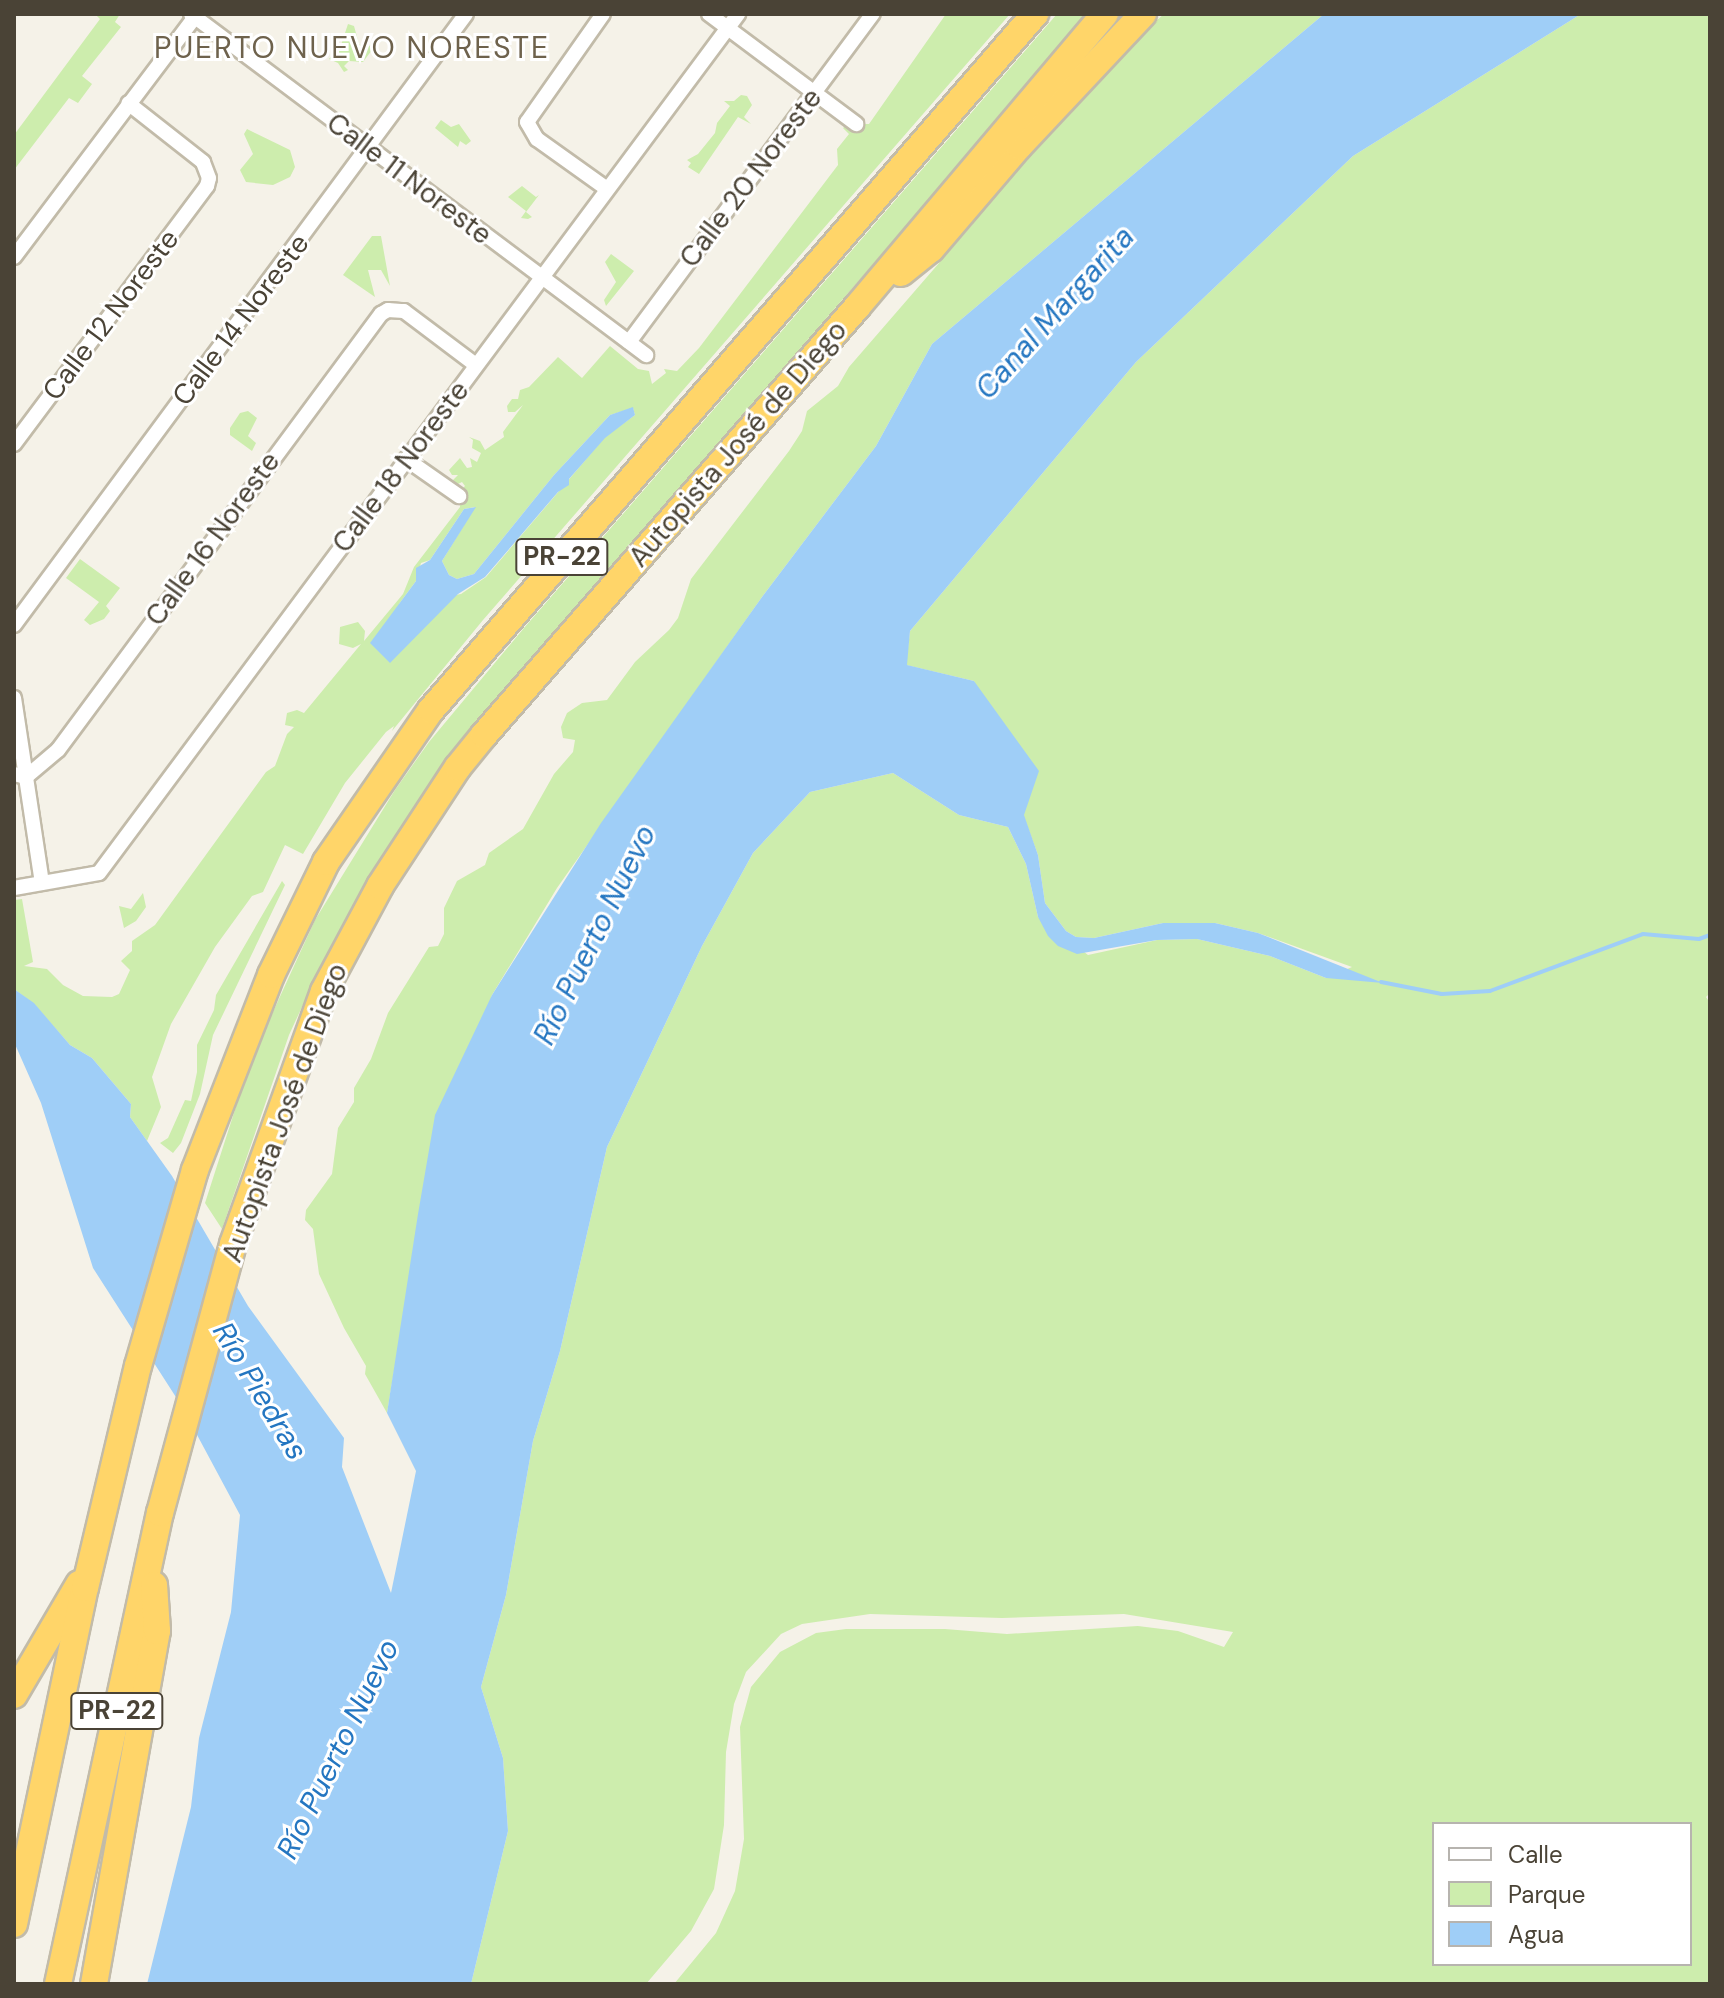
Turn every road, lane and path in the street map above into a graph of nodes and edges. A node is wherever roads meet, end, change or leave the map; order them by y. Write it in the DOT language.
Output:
graph roads {
  1 [pos="466,14"];
  2 [pos="603,14"];
  3 [pos="709,14"];
  4 [pos="738,14"];
  5 [pos="873,14"];
  6 [pos="1014,14"];
  7 [pos="1035,14"];
  8 [pos="1105,14"];
  9 [pos="1143,14"];
  10 [pos="1157,14"];
  11 [pos="194,15"];
  12 [pos="728,28"];
  13 [pos="1083,75"];
  14 [pos="814,93"];
  15 [pos="128,103"];
  16 [pos="856,124"];
  17 [pos="368,148"];
  18 [pos="911,153"];
  19 [pos="607,189"];
  20 [pos="14,257"];
  21 [pos="541,278"];
  22 [pos="857,307"];
  23 [pos="629,342"];
  24 [pos="646,355"];
  25 [pos="476,365"];
  26 [pos="14,444"];
  27 [pos="406,459"];
  28 [pos="459,496"];
  29 [pos="14,625"];
  30 [pos="14,698"];
  31 [pos="20,776"];
  32 [pos="42,883"];
  33 [pos="14,888"];
  34 [pos="152,1548"];
  35 [pos="90,1567"];
  36 [pos="14,1695"];
  37 [pos="14,1924"];
  38 [pos="58,1984"];
  39 [pos="94,1984"];
  1 -- 17 [label="street, Calle 14 Noreste"];
  2 -- 19 [label="street"];
  3 -- 12 [label="street"];
  4 -- 12 [label="street, Calle 18 Noreste"];
  5 -- 14 [label="street, Calle 20 Noreste"];
  6 -- 18 [label="highway"];
  7 -- 18 [label="highway, Autopista José de Diego / PR-22"];
  8 -- 22 [label="highway, Autopista José de Diego / PR-22"];
  9 -- 13 [label="highway"];
  10 -- 13 [label="highway"];
  11 -- 15 [label="street"];
  11 -- 17 [label="street, Calle 11 Noreste"];
  12 -- 14 [label="street"];
  12 -- 19 [label="street, Calle 18 Noreste"];
  13 -- 22 [label="highway"];
  14 -- 16 [label="street"];
  14 -- 23 [label="street, Calle 20 Noreste"];
  15 -- 20 [label="street"];
  15 -- 26 [label="street, Calle 12 Noreste"];
  17 -- 21 [label="street, Calle 11 Noreste"];
  17 -- 29 [label="street, Calle 14 Noreste"];
  18 -- 35 [label="highway, Autopista José de Diego / PR-22"];
  19 -- 21 [label="street, Calle 18 Noreste"];
  21 -- 23 [label="street, Calle 11 Noreste"];
  21 -- 25 [label="street, Calle 18 Noreste"];
  22 -- 34 [label="highway, Autopista José de Diego / PR-22"];
  23 -- 24 [label="street, Calle 11 Noreste"];
  25 -- 27 [label="street, Calle 18 Noreste"];
  25 -- 31 [label="street, Calle 16 Noreste"];
  27 -- 28 [label="street"];
  27 -- 32 [label="street, Calle 18 Noreste"];
  30 -- 31 [label="street"];
  31 -- 32 [label="street"];
  32 -- 33 [label="street, Calle 18 Noreste"];
  34 -- 38 [label="highway, Autopista José de Diego / PR-22"];
  34 -- 39 [label="highway"];
  35 -- 36 [label="highway"];
  35 -- 37 [label="highway, Autopista José de Diego / PR-22"];
}
